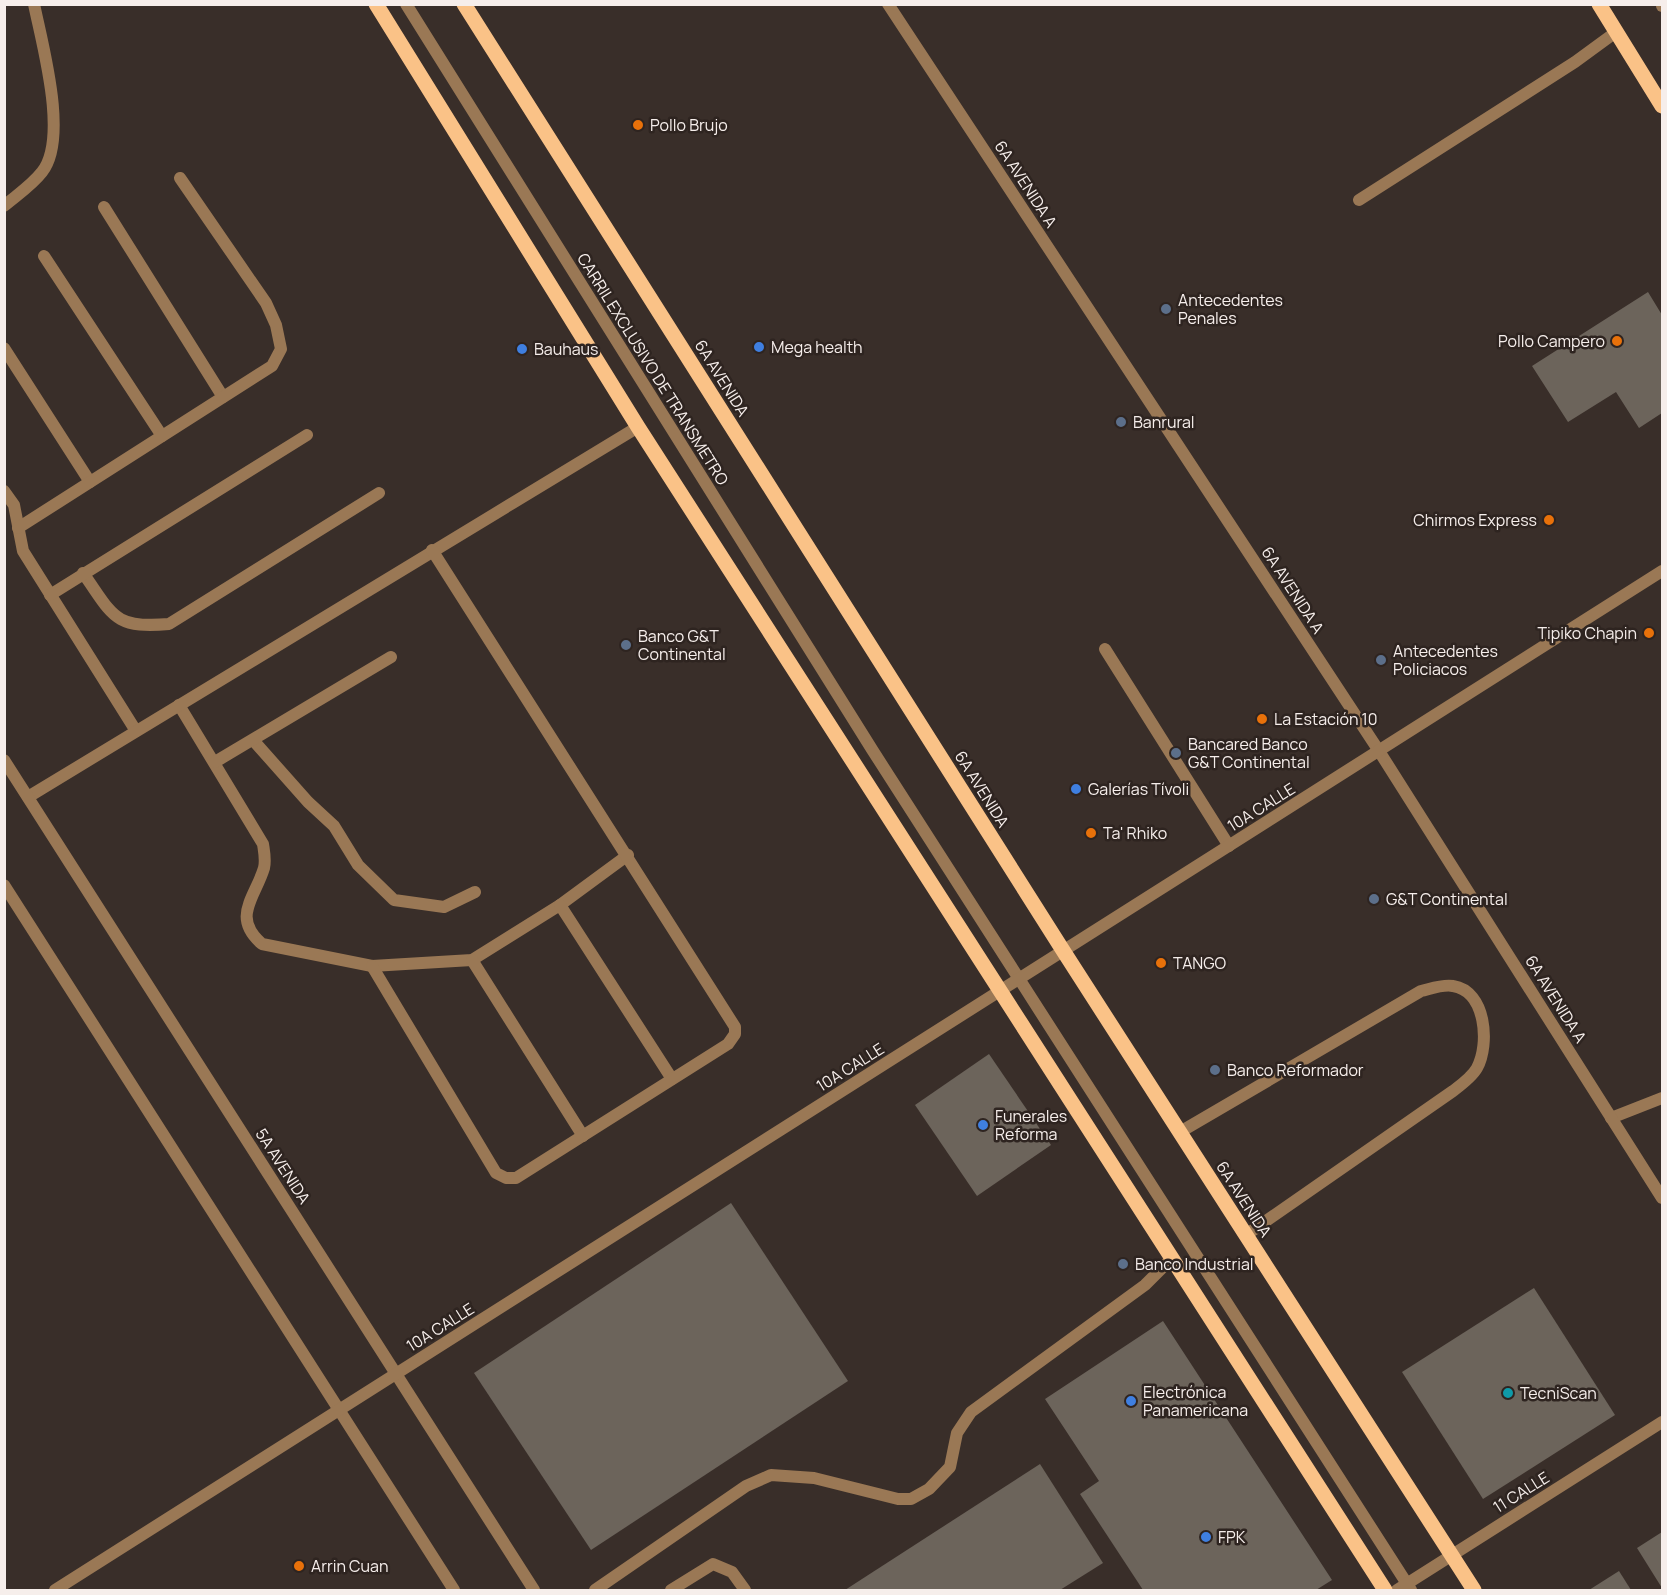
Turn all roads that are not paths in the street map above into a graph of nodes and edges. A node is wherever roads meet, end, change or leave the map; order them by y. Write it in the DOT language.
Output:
graph roads {
  1 [pos="34,4"];
  2 [pos="376,4"];
  3 [pos="406,4"];
  4 [pos="464,4"];
  5 [pos="888,4"];
  6 [pos="1599,4"];
  7 [pos="1616,32"];
  8 [pos="1662,106"];
  9 [pos="180,178"];
  10 [pos="1359,200"];
  11 [pos="4,206"];
  12 [pos="104,207"];
  13 [pos="44,256"];
  14 [pos="4,348"];
  15 [pos="223,397"];
  16 [pos="638,427"];
  17 [pos="307,435"];
  18 [pos="162,436"];
  19 [pos="90,482"];
  20 [pos="4,492"];
  21 [pos="379,493"];
  22 [pos="18,528"];
  23 [pos="432,550"];
  24 [pos="1662,571"];
  25 [pos="83,573"];
  26 [pos="50,595"];
  27 [pos="1105,649"];
  28 [pos="391,657"];
  29 [pos="179,705"];
  30 [pos="136,731"];
  31 [pos="253,740"];
  32 [pos="1379,752"];
  33 [pos="4,760"];
  34 [pos="215,762"];
  35 [pos="28,797"];
  36 [pos="1229,846"];
  37 [pos="628,855"];
  38 [pos="4,885"];
  39 [pos="475,892"];
  40 [pos="561,905"];
  41 [pos="1064,952"];
  42 [pos="472,960"];
  43 [pos="372,966"];
  44 [pos="1018,980"];
  45 [pos="999,992"];
  46 [pos="672,1079"];
  47 [pos="1662,1098"];
  48 [pos="1611,1118"];
  49 [pos="1180,1132"];
  50 [pos="583,1136"];
  51 [pos="1662,1198"];
  52 [pos="1246,1235"];
  53 [pos="1172,1258"];
  54 [pos="396,1374"];
  55 [pos="340,1410"];
  56 [pos="1662,1422"];
  57 [pos="1452,1556"];
  58 [pos="1405,1588"];
  59 [pos="55,1590"];
  60 [pos="454,1590"];
  61 [pos="534,1590"];
  62 [pos="595,1590"];
  63 [pos="671,1590"];
  64 [pos="745,1590"];
  65 [pos="1385,1590"];
  66 [pos="1474,1590"];
  1 -- 11 [label="street"];
  2 -- 16 [label="main road"];
  3 -- 44 [label="street, CARRIL EXCLUSIVO DE TRANSMETRO"];
  4 -- 41 [label="main road, 6A AVENIDA"];
  5 -- 32 [label="street, 6A AVENIDA A"];
  6 -- 7 [label="main road"];
  7 -- 8 [label="main road"];
  7 -- 10 [label="street"];
  9 -- 15 [label="street"];
  12 -- 15 [label="street"];
  13 -- 18 [label="street"];
  14 -- 19 [label="street"];
  15 -- 18 [label="street"];
  16 -- 23 [label="street"];
  16 -- 45 [label="main road"];
  17 -- 25 [label="street"];
  18 -- 19 [label="street"];
  19 -- 22 [label="street"];
  20 -- 22 [label="street"];
  21 -- 25 [label="street"];
  22 -- 26 [label="street"];
  23 -- 29 [label="street"];
  23 -- 37 [label="street"];
  24 -- 32 [label="street, 10A CALLE"];
  25 -- 26 [label="street"];
  26 -- 30 [label="street"];
  27 -- 36 [label="street"];
  28 -- 31 [label="street"];
  29 -- 30 [label="street"];
  29 -- 34 [label="street"];
  30 -- 35 [label="street"];
  31 -- 34 [label="street"];
  31 -- 39 [label="street"];
  32 -- 36 [label="street, 10A CALLE"];
  32 -- 48 [label="street, 6A AVENIDA A"];
  33 -- 35 [label="street, 5A AVENIDA"];
  34 -- 43 [label="street"];
  35 -- 54 [label="street, 5A AVENIDA"];
  36 -- 41 [label="street, 10A CALLE"];
  37 -- 40 [label="street"];
  37 -- 46 [label="street"];
  38 -- 55 [label="street"];
  40 -- 42 [label="street"];
  40 -- 46 [label="street"];
  41 -- 44 [label="street, 10A CALLE"];
  41 -- 49 [label="main road, 6A AVENIDA"];
  42 -- 43 [label="street"];
  42 -- 50 [label="street"];
  43 -- 50 [label="street"];
  44 -- 45 [label="street, 10A CALLE"];
  44 -- 58 [label="street, CARRIL EXCLUSIVO DE TRANSMETRO"];
  45 -- 53 [label="main road"];
  45 -- 54 [label="street, 10A CALLE"];
  46 -- 50 [label="street"];
  47 -- 48 [label="street"];
  48 -- 51 [label="street, 6A AVENIDA A"];
  49 -- 52 [label="main road, 6A AVENIDA"];
  49 -- 52 [label="street"];
  52 -- 57 [label="main road, 6A AVENIDA"];
  53 -- 62 [label="street"];
  53 -- 65 [label="main road"];
  54 -- 55 [label="street, 10A CALLE"];
  54 -- 61 [label="street, 5A AVENIDA"];
  55 -- 59 [label="street, 10A CALLE"];
  55 -- 60 [label="street"];
  56 -- 57 [label="street, 11 CALLE"];
  57 -- 58 [label="street, 11 CALLE"];
  57 -- 66 [label="main road, 6A AVENIDA"];
  63 -- 64 [label="street"];
}
